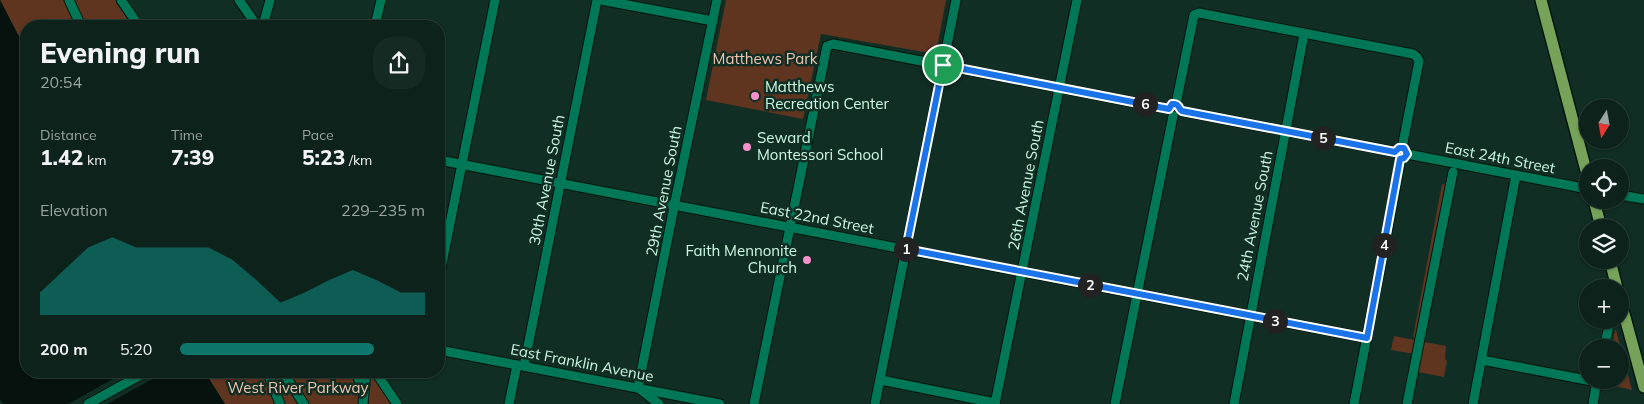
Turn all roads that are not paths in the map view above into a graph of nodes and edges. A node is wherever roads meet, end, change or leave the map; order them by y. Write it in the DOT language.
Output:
graph roads {
  1 [pos="69,0"];
  2 [pos="121,0"];
  3 [pos="239,0"];
  4 [pos="270,0"];
  5 [pos="381,0"];
  6 [pos="495,0"];
  7 [pos="597,0"];
  8 [pos="602,0"];
  9 [pos="717,0"];
  10 [pos="956,0"];
  11 [pos="1077,0"];
  12 [pos="1541,0"];
  13 [pos="78,20"];
  14 [pos="135,20"];
  15 [pos="251,20"];
  16 [pos="266,20"];
  17 [pos="377,20"];
  18 [pos="713,21"];
  19 [pos="1304,34"];
  20 [pos="943,65"];
  21 [pos="1060,87"];
  22 [pos="1175,110"];
  23 [pos="1286,131"];
  24 [pos="1402,153"];
  25 [pos="1583,159"];
  26 [pos="445,161"];
  27 [pos="462,164"];
  28 [pos="1453,172"];
  29 [pos="1516,175"];
  30 [pos="561,183"];
  31 [pos="1579,187"];
  32 [pos="1629,196"];
  33 [pos="1644,199"];
  34 [pos="674,205"];
  35 [pos="790,227"];
  36 [pos="445,229"];
  37 [pos="906,249"];
  38 [pos="1022,272"];
  39 [pos="1137,294"];
  40 [pos="1251,316"];
  41 [pos="1626,329"];
  42 [pos="1367,338"];
  43 [pos="445,351"];
  44 [pos="1482,360"];
  45 [pos="520,365"];
  46 [pos="135,378"];
  47 [pos="270,378"];
  48 [pos="280,378"];
  49 [pos="287,378"];
  50 [pos="358,378"];
  51 [pos="365,378"];
  52 [pos="380,378"];
  53 [pos="1579,378"];
  54 [pos="880,380"];
  55 [pos="1644,387"];
  56 [pos="638,388"];
  57 [pos="1596,389"];
  58 [pos="363,400"];
  59 [pos="995,403"];
  60 [pos="88,404"];
  61 [pos="280,404"];
  62 [pos="297,404"];
  63 [pos="304,404"];
  64 [pos="398,404"];
  65 [pos="509,404"];
  66 [pos="649,404"];
  67 [pos="659,404"];
  68 [pos="720,404"];
  69 [pos="754,404"];
  70 [pos="875,404"];
  71 [pos="1115,404"];
  72 [pos="1234,404"];
  73 [pos="1354,404"];
  74 [pos="1407,404"];
  75 [pos="1473,404"];
  76 [pos="1593,404"];
  1 -- 13 [label="street"];
  2 -- 14 [label="street"];
  3 -- 15 [label="street"];
  4 -- 16 [label="street"];
  5 -- 17 [label="street"];
  6 -- 27 [label="street"];
  7 -- 30 [label="street, 30th Avenue South"];
  8 -- 18 [label="street"];
  9 -- 18 [label="street, 29th Avenue South"];
  10 -- 20 [label="street"];
  11 -- 21 [label="street, 26th Avenue South"];
  12 -- 25 [label="main road"];
  18 -- 34 [label="street, 29th Avenue South"];
  19 -- 22 [label="street"];
  19 -- 23 [label="street, 24th Avenue South"];
  19 -- 24 [label="street"];
  20 -- 21 [label="street, East 24th Street"];
  20 -- 35 [label="street, East 24th Street"];
  20 -- 37 [label="street"];
  21 -- 22 [label="street, East 24th Street"];
  21 -- 38 [label="street, 26th Avenue South"];
  22 -- 23 [label="street, East 24th Street"];
  22 -- 39 [label="street"];
  23 -- 24 [label="street, East 24th Street"];
  23 -- 40 [label="street, 24th Avenue South"];
  24 -- 29 [label="street, East 24th Street"];
  24 -- 42 [label="street"];
  26 -- 27 [label="street, East 22nd Street"];
  27 -- 30 [label="street, East 22nd Street"];
  27 -- 36 [label="street"];
  28 -- 74 [label="street"];
  29 -- 31 [label="street, East 24th Street"];
  29 -- 44 [label="street"];
  30 -- 34 [label="street, East 22nd Street"];
  30 -- 45 [label="street, 30th Avenue South"];
  32 -- 33 [label="street"];
  34 -- 35 [label="street, East 22nd Street"];
  34 -- 56 [label="street, 29th Avenue South"];
  35 -- 37 [label="street, East 22nd Street"];
  35 -- 69 [label="street"];
  37 -- 38 [label="street, East 22nd Street"];
  37 -- 54 [label="street"];
  38 -- 39 [label="street, East 22nd Street"];
  38 -- 59 [label="street, 26th Avenue South"];
  39 -- 40 [label="street, East 22nd Street"];
  39 -- 71 [label="street"];
  40 -- 42 [label="street, East 22nd Street"];
  40 -- 72 [label="street, 24th Avenue South"];
  41 -- 55 [label="main road"];
  42 -- 73 [label="street"];
  43 -- 45 [label="street, East Franklin Avenue"];
  44 -- 53 [label="street"];
  44 -- 75 [label="street"];
  45 -- 56 [label="street, East Franklin Avenue"];
  45 -- 65 [label="street, 30th Avenue South"];
  46 -- 60 [label="street"];
  47 -- 61 [label="street"];
  48 -- 62 [label="street"];
  49 -- 63 [label="street"];
  50 -- 58 [label="street"];
  51 -- 58 [label="street"];
  52 -- 64 [label="street"];
  54 -- 59 [label="street"];
  54 -- 70 [label="street"];
  56 -- 66 [label="street"];
  56 -- 67 [label="street"];
  56 -- 68 [label="street, East Franklin Avenue"];
  57 -- 76 [label="street"];
}
